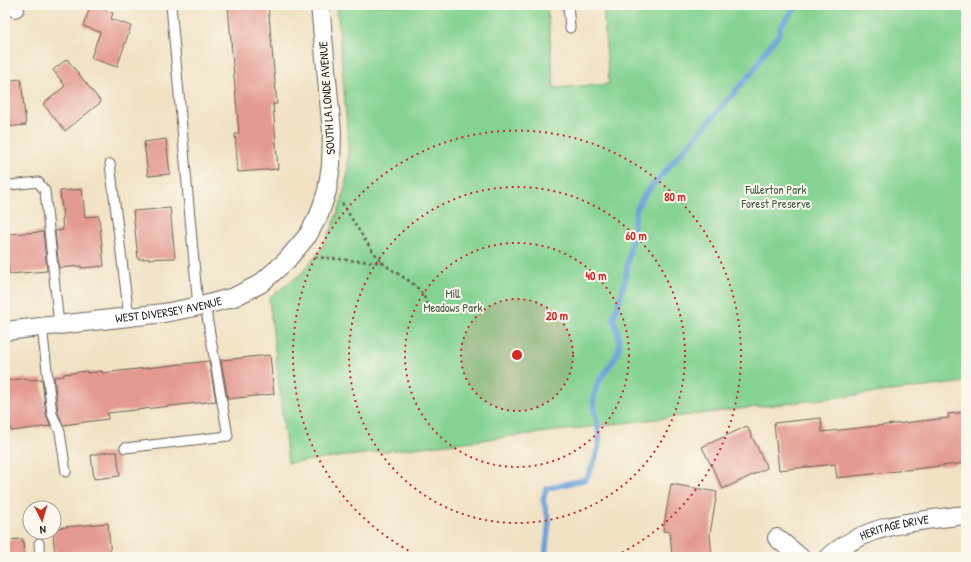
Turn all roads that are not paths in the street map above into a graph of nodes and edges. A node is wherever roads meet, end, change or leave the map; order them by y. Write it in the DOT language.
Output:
graph roads {
  1 [pos="171,5"];
  2 [pos="320,5"];
  3 [pos="568,5"];
  4 [pos="570,28"];
  5 [pos="110,164"];
  6 [pos="11,184"];
  7 [pos="308,234"];
  8 [pos="202,306"];
  9 [pos="129,317"];
  10 [pos="51,326"];
  11 [pos="5,331"];
  12 [pos="125,448"];
  13 [pos="66,472"];
  14 [pos="966,515"];
  15 [pos="777,538"];
  16 [pos="39,543"];
  17 [pos="40,557"];
  18 [pos="800,557"];
  19 [pos="829,557"];
  1 -- 8 [label="lane"];
  2 -- 7 [label="street, SOUTH LA LONDE AVENUE"];
  3 -- 4 [label="lane"];
  5 -- 9 [label="lane"];
  6 -- 10 [label="lane"];
  7 -- 8 [label="street, WEST DIVERSEY AVENUE"];
  8 -- 9 [label="street, WEST DIVERSEY AVENUE"];
  8 -- 12 [label="lane"];
  9 -- 10 [label="street, WEST DIVERSEY AVENUE"];
  10 -- 11 [label="street, WEST DIVERSEY AVENUE"];
  10 -- 13 [label="lane"];
  14 -- 19 [label="street, HERITAGE DRIVE"];
  15 -- 18 [label="street"];
  16 -- 17 [label="lane"];
}
